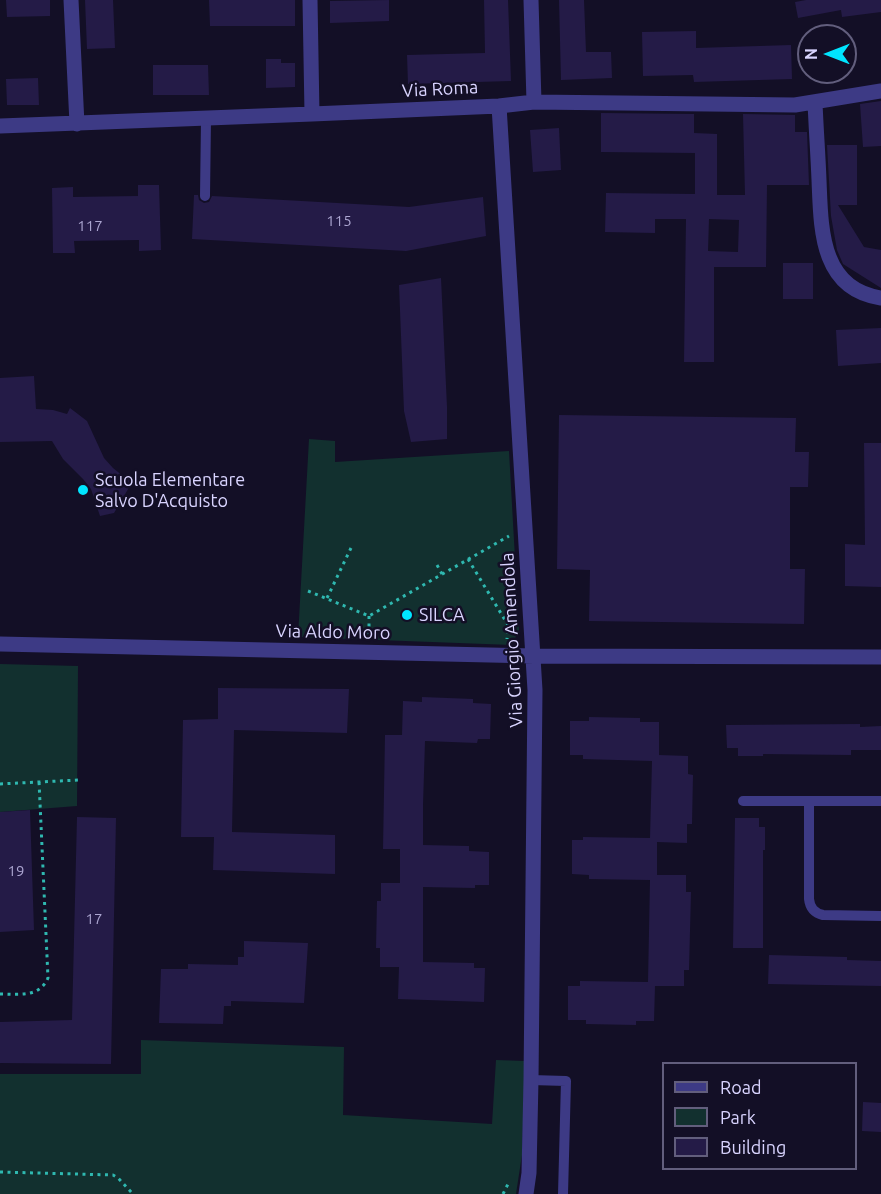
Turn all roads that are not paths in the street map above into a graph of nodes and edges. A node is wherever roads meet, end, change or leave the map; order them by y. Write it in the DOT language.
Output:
graph roads {
  1 [pos="71,0"];
  2 [pos="310,0"];
  3 [pos="531,0"];
  4 [pos="881,92"];
  5 [pos="534,102"];
  6 [pos="815,102"];
  7 [pos="499,106"];
  8 [pos="312,114"];
  9 [pos="206,119"];
  10 [pos="77,124"];
  11 [pos="0,126"];
  12 [pos="205,196"];
  13 [pos="881,298"];
  14 [pos="0,644"];
  15 [pos="534,656"];
  16 [pos="881,657"];
  17 [pos="743,801"];
  18 [pos="809,801"];
  19 [pos="881,801"];
  20 [pos="881,916"];
  21 [pos="531,1080"];
  22 [pos="529,1173"];
  23 [pos="526,1194"];
  24 [pos="534,1194"];
  25 [pos="563,1194"];
  1 -- 10 [label="street"];
  2 -- 8 [label="street"];
  3 -- 5 [label="street"];
  4 -- 6 [label="street, Via Roma"];
  5 -- 6 [label="street, Via Roma"];
  5 -- 7 [label="street, Via Roma"];
  6 -- 13 [label="street"];
  7 -- 8 [label="street, Via Roma"];
  7 -- 15 [label="street, Via Giorgio Amendola"];
  8 -- 9 [label="street, Via Roma"];
  9 -- 10 [label="street, Via Roma"];
  9 -- 12 [label="lane"];
  10 -- 11 [label="street, Via Roma"];
  14 -- 15 [label="street, Via Aldo Moro"];
  15 -- 16 [label="street, Via Aldo Moro"];
  15 -- 21 [label="street, Via Giorgio Amendola"];
  17 -- 18 [label="lane"];
  18 -- 19 [label="lane"];
  18 -- 20 [label="lane"];
  21 -- 22 [label="street, Via Giorgio Amendola"];
  21 -- 25 [label="lane"];
  22 -- 23 [label="street, Via Giorgio Amendola"];
  22 -- 24 [label="street, Via Giorgio Amendola"];
}
